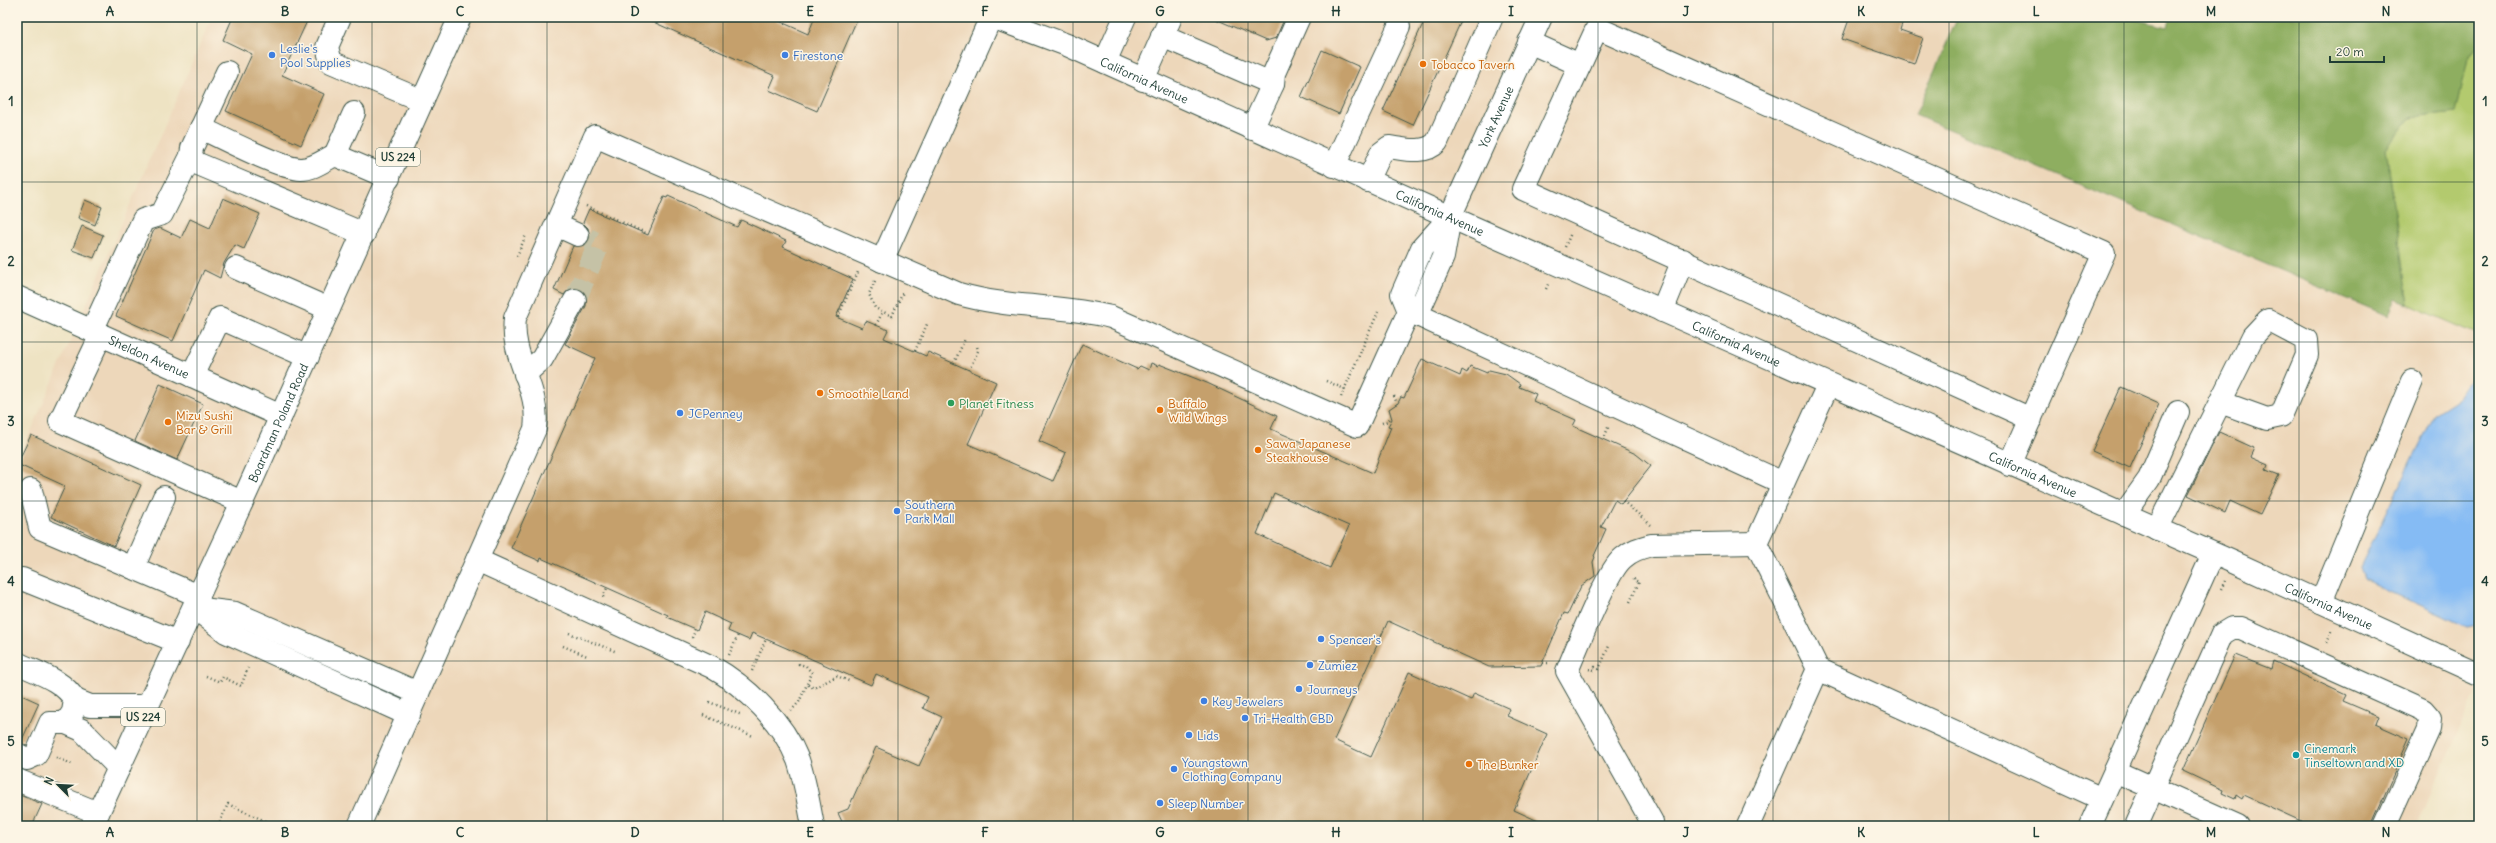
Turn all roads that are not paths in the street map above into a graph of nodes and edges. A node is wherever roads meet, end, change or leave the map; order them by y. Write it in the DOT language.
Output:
graph roads {
  1 [pos="340,17"];
  2 [pos="1125,17"];
  3 [pos="1299,17"];
  4 [pos="1310,17"];
  5 [pos="1492,17"];
  6 [pos="1541,17"];
  7 [pos="458,18"];
  8 [pos="997,18"];
  9 [pos="1399,26"];
  10 [pos="1166,27"];
  11 [pos="1529,42"];
  12 [pos="1105,62"];
  13 [pos="1580,66"];
  14 [pos="227,72"];
  15 [pos="1143,80"];
  16 [pos="1273,84"];
  17 [pos="423,101"];
  18 [pos="354,113"];
  19 [pos="201,128"];
  20 [pos="1252,129"];
  21 [pos="335,155"];
  22 [pos="191,156"];
  23 [pos="1334,166"];
  24 [pos="389,178"];
  25 [pos="1368,181"];
  26 [pos="1450,217"];
  27 [pos="556,225"];
  28 [pos="364,234"];
  29 [pos="578,235"];
  30 [pos="1683,260"];
  31 [pos="236,268"];
  32 [pos="879,271"];
  33 [pos="17,297"];
  34 [pos="569,297"];
  35 [pos="330,309"];
  36 [pos="1409,311"];
  37 [pos="1662,311"];
  38 [pos="96,333"];
  39 [pos="308,357"];
  40 [pos="525,374"];
  41 [pos="192,376"];
  42 [pos="2412,381"];
  43 [pos="1828,385"];
  44 [pos="2220,402"];
  45 [pos="2178,412"];
  46 [pos="281,416"];
  47 [pos="2031,419"];
  48 [pos="2010,465"];
  49 [pos="1783,483"];
  50 [pos="31,490"];
  51 [pos="164,497"];
  52 [pos="242,502"];
  53 [pos="2124,514"];
  54 [pos="2157,529"];
  55 [pos="1756,543"];
  56 [pos="2213,554"];
  57 [pos="477,560"];
  58 [pos="133,568"];
  59 [pos="22,579"];
  60 [pos="197,602"];
  61 [pos="2321,602"];
  62 [pos="178,642"];
  63 [pos="17,663"];
  64 [pos="1818,669"];
  65 [pos="2479,674"];
  66 [pos="418,693"];
  67 [pos="75,700"];
  68 [pos="148,706"];
  69 [pos="408,715"];
  70 [pos="66,723"];
  71 [pos="17,754"];
  72 [pos="119,768"];
  73 [pos="2115,771"];
  74 [pos="17,780"];
  75 [pos="2153,788"];
  76 [pos="2102,799"];
  77 [pos="95,820"];
  78 [pos="359,826"];
  79 [pos="813,826"];
  80 [pos="1650,826"];
  81 [pos="1748,826"];
  82 [pos="2090,826"];
  83 [pos="2136,826"];
  84 [pos="2238,826"];
  85 [pos="2385,826"];
  1 -- 17 [label="street"];
  2 -- 12 [label="street"];
  3 -- 16 [label="street"];
  4 -- 16 [label="street"];
  5 -- 25 [label="street"];
  6 -- 11 [label="street, York Avenue"];
  7 -- 17 [label="street, Boardman Poland Road / US 224"];
  8 -- 12 [label="street, California Avenue"];
  8 -- 32 [label="street"];
  9 -- 23 [label="street"];
  10 -- 15 [label="street"];
  10 -- 16 [label="street"];
  11 -- 13 [label="street"];
  11 -- 26 [label="street, York Avenue"];
  12 -- 15 [label="street, California Avenue"];
  13 -- 30 [label="street"];
  13 -- 47 [label="street"];
  14 -- 19 [label="street"];
  15 -- 20 [label="street, California Avenue"];
  16 -- 20 [label="street"];
  17 -- 24 [label="street, Boardman Poland Road / US 224"];
  18 -- 21 [label="street"];
  19 -- 21 [label="street"];
  19 -- 22 [label="street"];
  20 -- 23 [label="street, California Avenue"];
  21 -- 24 [label="street"];
  22 -- 28 [label="street"];
  22 -- 38 [label="street"];
  23 -- 25 [label="street, California Avenue"];
  24 -- 28 [label="street, Boardman Poland Road / US 224"];
  25 -- 26 [label="street, California Avenue"];
  26 -- 36 [label="street, York Avenue"];
  26 -- 37 [label="street, California Avenue"];
  27 -- 29 [label="street"];
  27 -- 32 [label="street"];
  27 -- 40 [label="street"];
  28 -- 35 [label="street, Boardman Poland Road / US 224"];
  30 -- 37 [label="street"];
  30 -- 47 [label="street"];
  31 -- 35 [label="street"];
  32 -- 36 [label="street"];
  33 -- 38 [label="street, Sheldon Avenue"];
  34 -- 40 [label="street"];
  35 -- 39 [label="street, Boardman Poland Road / US 224"];
  36 -- 49 [label="street"];
  37 -- 43 [label="street, California Avenue"];
  38 -- 41 [label="street, Sheldon Avenue"];
  38 -- 52 [label="street"];
  39 -- 41 [label="street"];
  39 -- 46 [label="street, Boardman Poland Road / US 224"];
  40 -- 57 [label="street"];
  41 -- 46 [label="street, Sheldon Avenue"];
  42 -- 61 [label="street"];
  43 -- 48 [label="street, California Avenue"];
  43 -- 49 [label="street"];
  44 -- 44 [label="street"];
  44 -- 54 [label="street"];
  45 -- 53 [label="street"];
  46 -- 52 [label="street, Boardman Poland Road / US 224"];
  47 -- 48 [label="street"];
  48 -- 53 [label="street, California Avenue"];
  49 -- 55 [label="street"];
  50 -- 58 [label="street"];
  51 -- 58 [label="street"];
  52 -- 60 [label="street, Boardman Poland Road / US 224"];
  53 -- 54 [label="street, California Avenue"];
  54 -- 56 [label="street, California Avenue"];
  55 -- 64 [label="street"];
  55 -- 80 [label="street"];
  56 -- 61 [label="street, California Avenue"];
  56 -- 73 [label="street"];
  57 -- 66 [label="street"];
  57 -- 79 [label="street"];
  58 -- 60 [label="street"];
  59 -- 62 [label="street"];
  60 -- 62 [label="street, Boardman Poland Road / US 224"];
  60 -- 66 [label="street"];
  60 -- 69 [label="street"];
  61 -- 65 [label="street, California Avenue"];
  62 -- 68 [label="street, Boardman Poland Road / US 224"];
  63 -- 67 [label="street"];
  64 -- 76 [label="street"];
  64 -- 81 [label="street"];
  66 -- 69 [label="street"];
  67 -- 68 [label="street"];
  67 -- 70 [label="street"];
  68 -- 72 [label="street, Boardman Poland Road / US 224"];
  69 -- 78 [label="street"];
  70 -- 71 [label="street"];
  70 -- 72 [label="street"];
  72 -- 77 [label="street, Boardman Poland Road / US 224"];
  73 -- 75 [label="street"];
  73 -- 76 [label="street"];
  74 -- 77 [label="street"];
  75 -- 83 [label="street"];
  75 -- 84 [label="street"];
  75 -- 85 [label="street"];
  76 -- 82 [label="street"];
}
